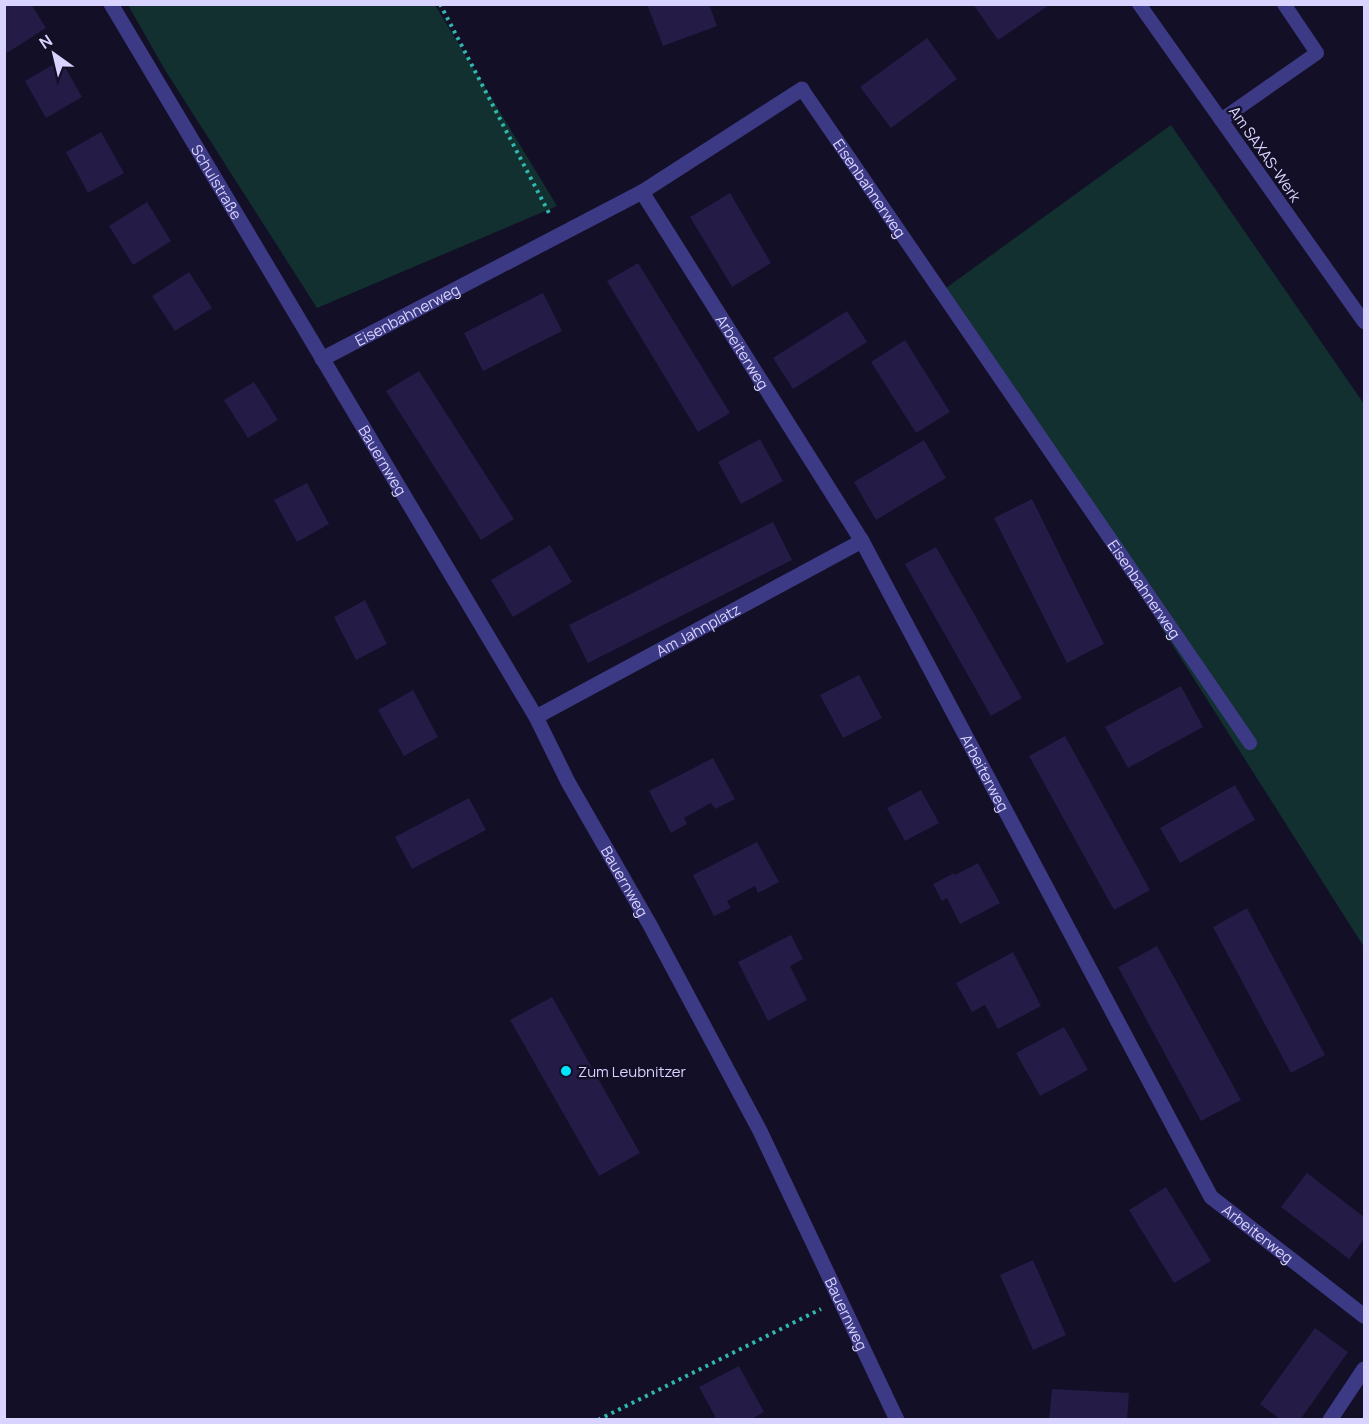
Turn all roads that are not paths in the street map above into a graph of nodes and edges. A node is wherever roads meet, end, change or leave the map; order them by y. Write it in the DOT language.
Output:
graph roads {
  1 [pos="111,4"];
  2 [pos="1139,4"];
  3 [pos="1284,4"];
  4 [pos="802,89"];
  5 [pos="1221,120"];
  6 [pos="642,192"];
  7 [pos="1365,322"];
  8 [pos="322,359"];
  9 [pos="862,541"];
  10 [pos="536,717"];
  11 [pos="1250,743"];
  12 [pos="1365,1316"];
  13 [pos="1365,1369"];
  14 [pos="897,1419"];
  15 [pos="1330,1419"];
  1 -- 8 [label="street, Schulstraße"];
  2 -- 5 [label="lane, Am SAXAS-Werk"];
  3 -- 5 [label="lane"];
  4 -- 6 [label="street, Eisenbahnerweg"];
  4 -- 11 [label="lane, Eisenbahnerweg"];
  5 -- 7 [label="lane, Am SAXAS-Werk"];
  6 -- 8 [label="street, Eisenbahnerweg"];
  6 -- 9 [label="street, Arbeiterweg"];
  8 -- 10 [label="street, Bauernweg"];
  9 -- 10 [label="street, Am Jahnplatz"];
  9 -- 12 [label="street, Arbeiterweg"];
  10 -- 14 [label="street, Bauernweg"];
  13 -- 15 [label="street"];
}
